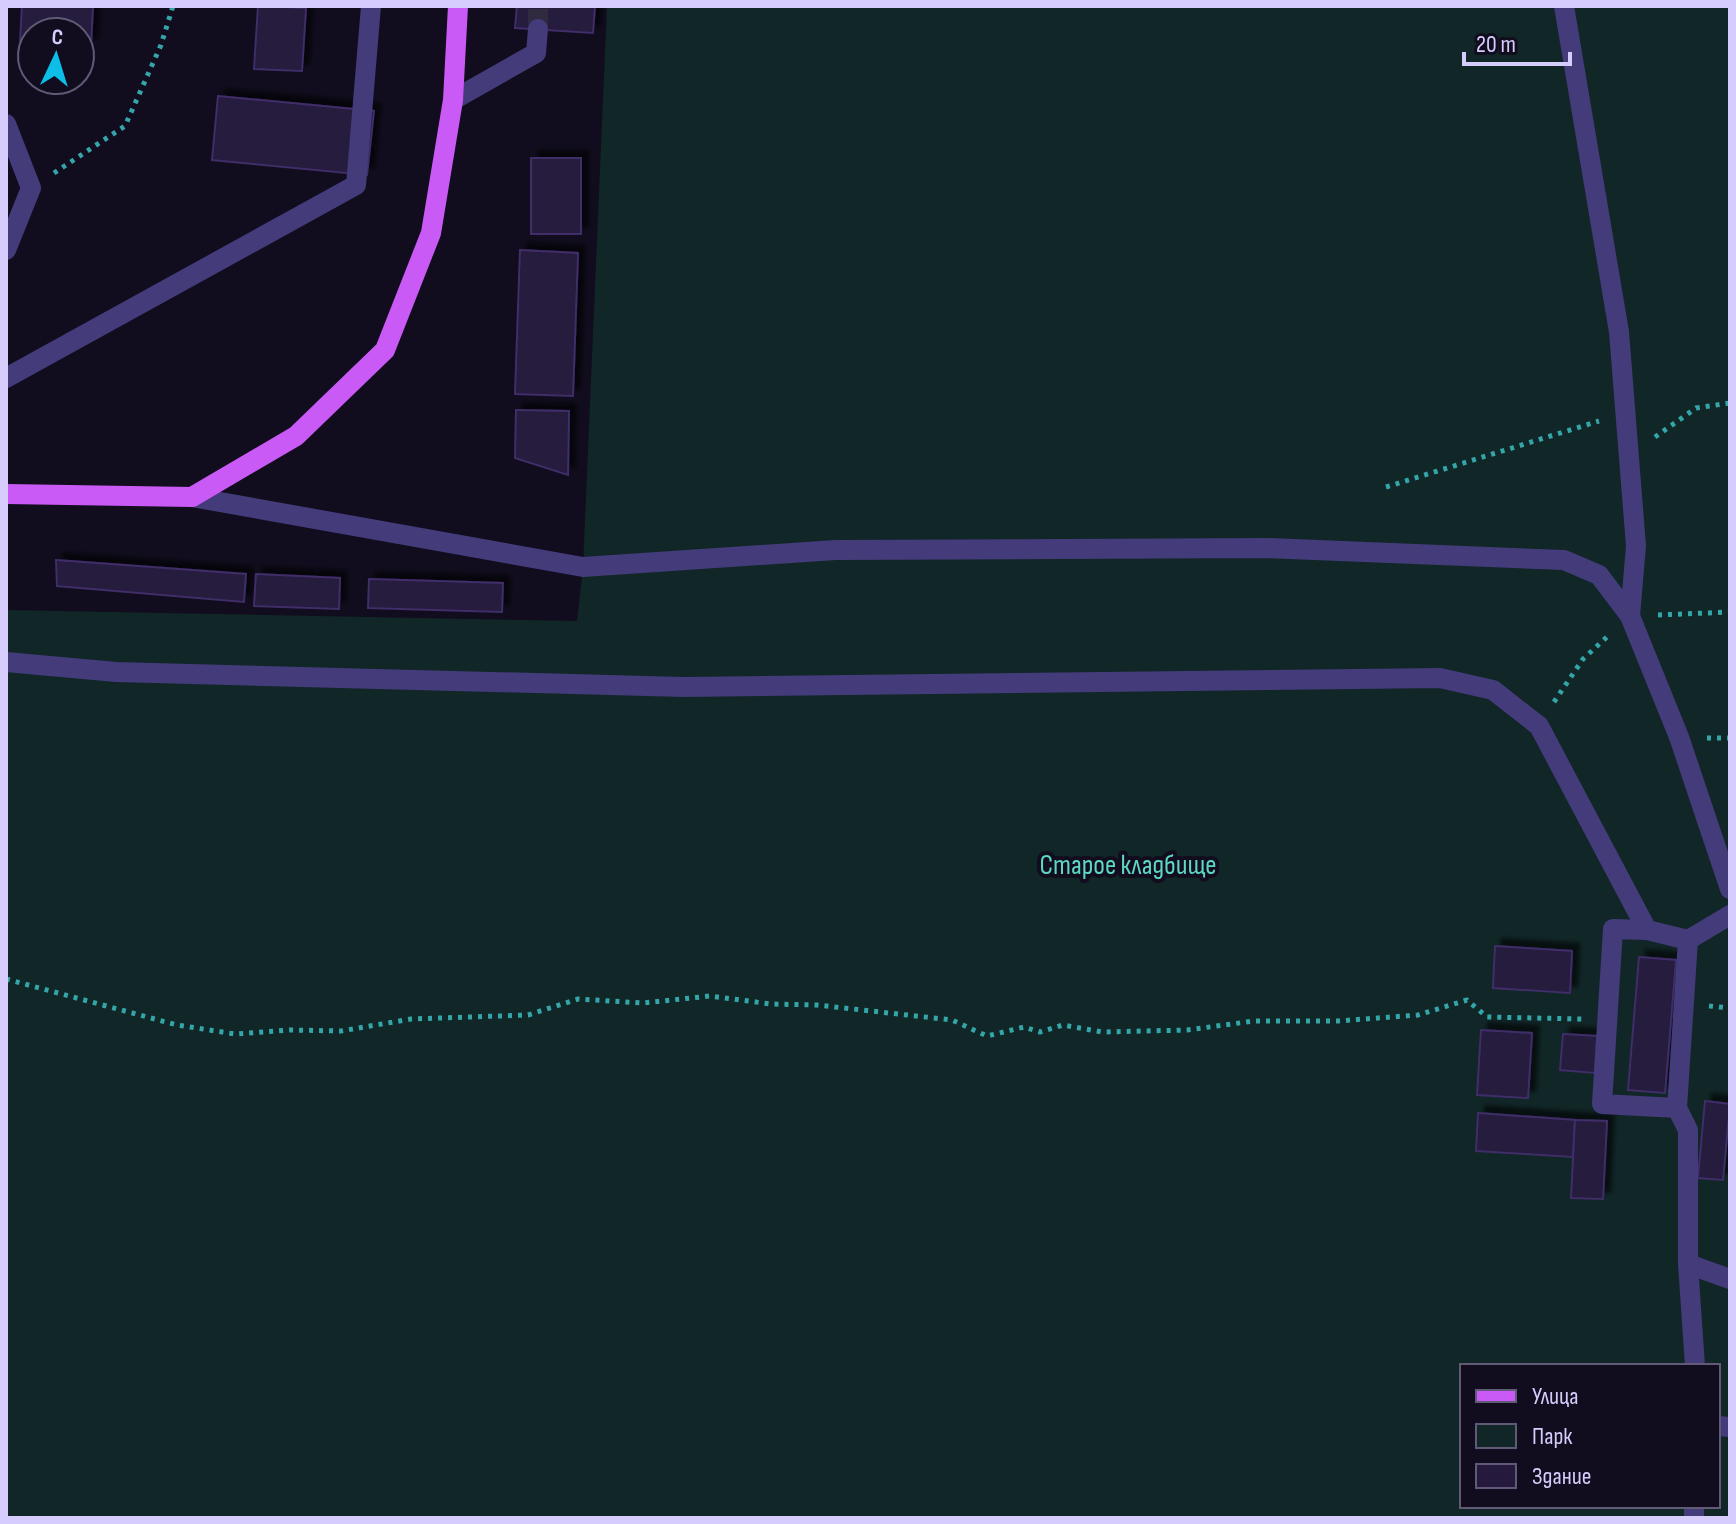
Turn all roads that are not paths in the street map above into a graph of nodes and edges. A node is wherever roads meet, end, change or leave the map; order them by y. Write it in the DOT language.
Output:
graph roads {
  1 [pos="371,6"];
  2 [pos="458,6"];
  3 [pos="1564,6"];
  4 [pos="538,29"];
  5 [pos="453,100"];
  6 [pos="6,124"];
  7 [pos="6,250"];
  8 [pos="6,378"];
  9 [pos="6,494"];
  10 [pos="192,497"];
  11 [pos="1630,616"];
  12 [pos="6,662"];
  13 [pos="1730,889"];
  14 [pos="1730,915"];
  15 [pos="1647,930"];
  16 [pos="1688,940"];
  17 [pos="1677,1108"];
  18 [pos="1688,1264"];
  19 [pos="1730,1279"];
  20 [pos="1695,1364"];
  1 -- 8 [label="lane"];
  2 -- 5 [label="main road"];
  3 -- 11 [label="lane"];
  4 -- 5 [label="lane"];
  5 -- 10 [label="main road"];
  6 -- 7 [label="lane"];
  9 -- 10 [label="main road"];
  10 -- 11 [label="lane"];
  11 -- 13 [label="lane"];
  12 -- 15 [label="lane"];
  14 -- 16 [label="lane"];
  15 -- 16 [label="lane"];
  15 -- 17 [label="lane"];
  16 -- 17 [label="lane"];
  17 -- 18 [label="lane"];
  18 -- 19 [label="lane"];
  18 -- 20 [label="lane"];
}
